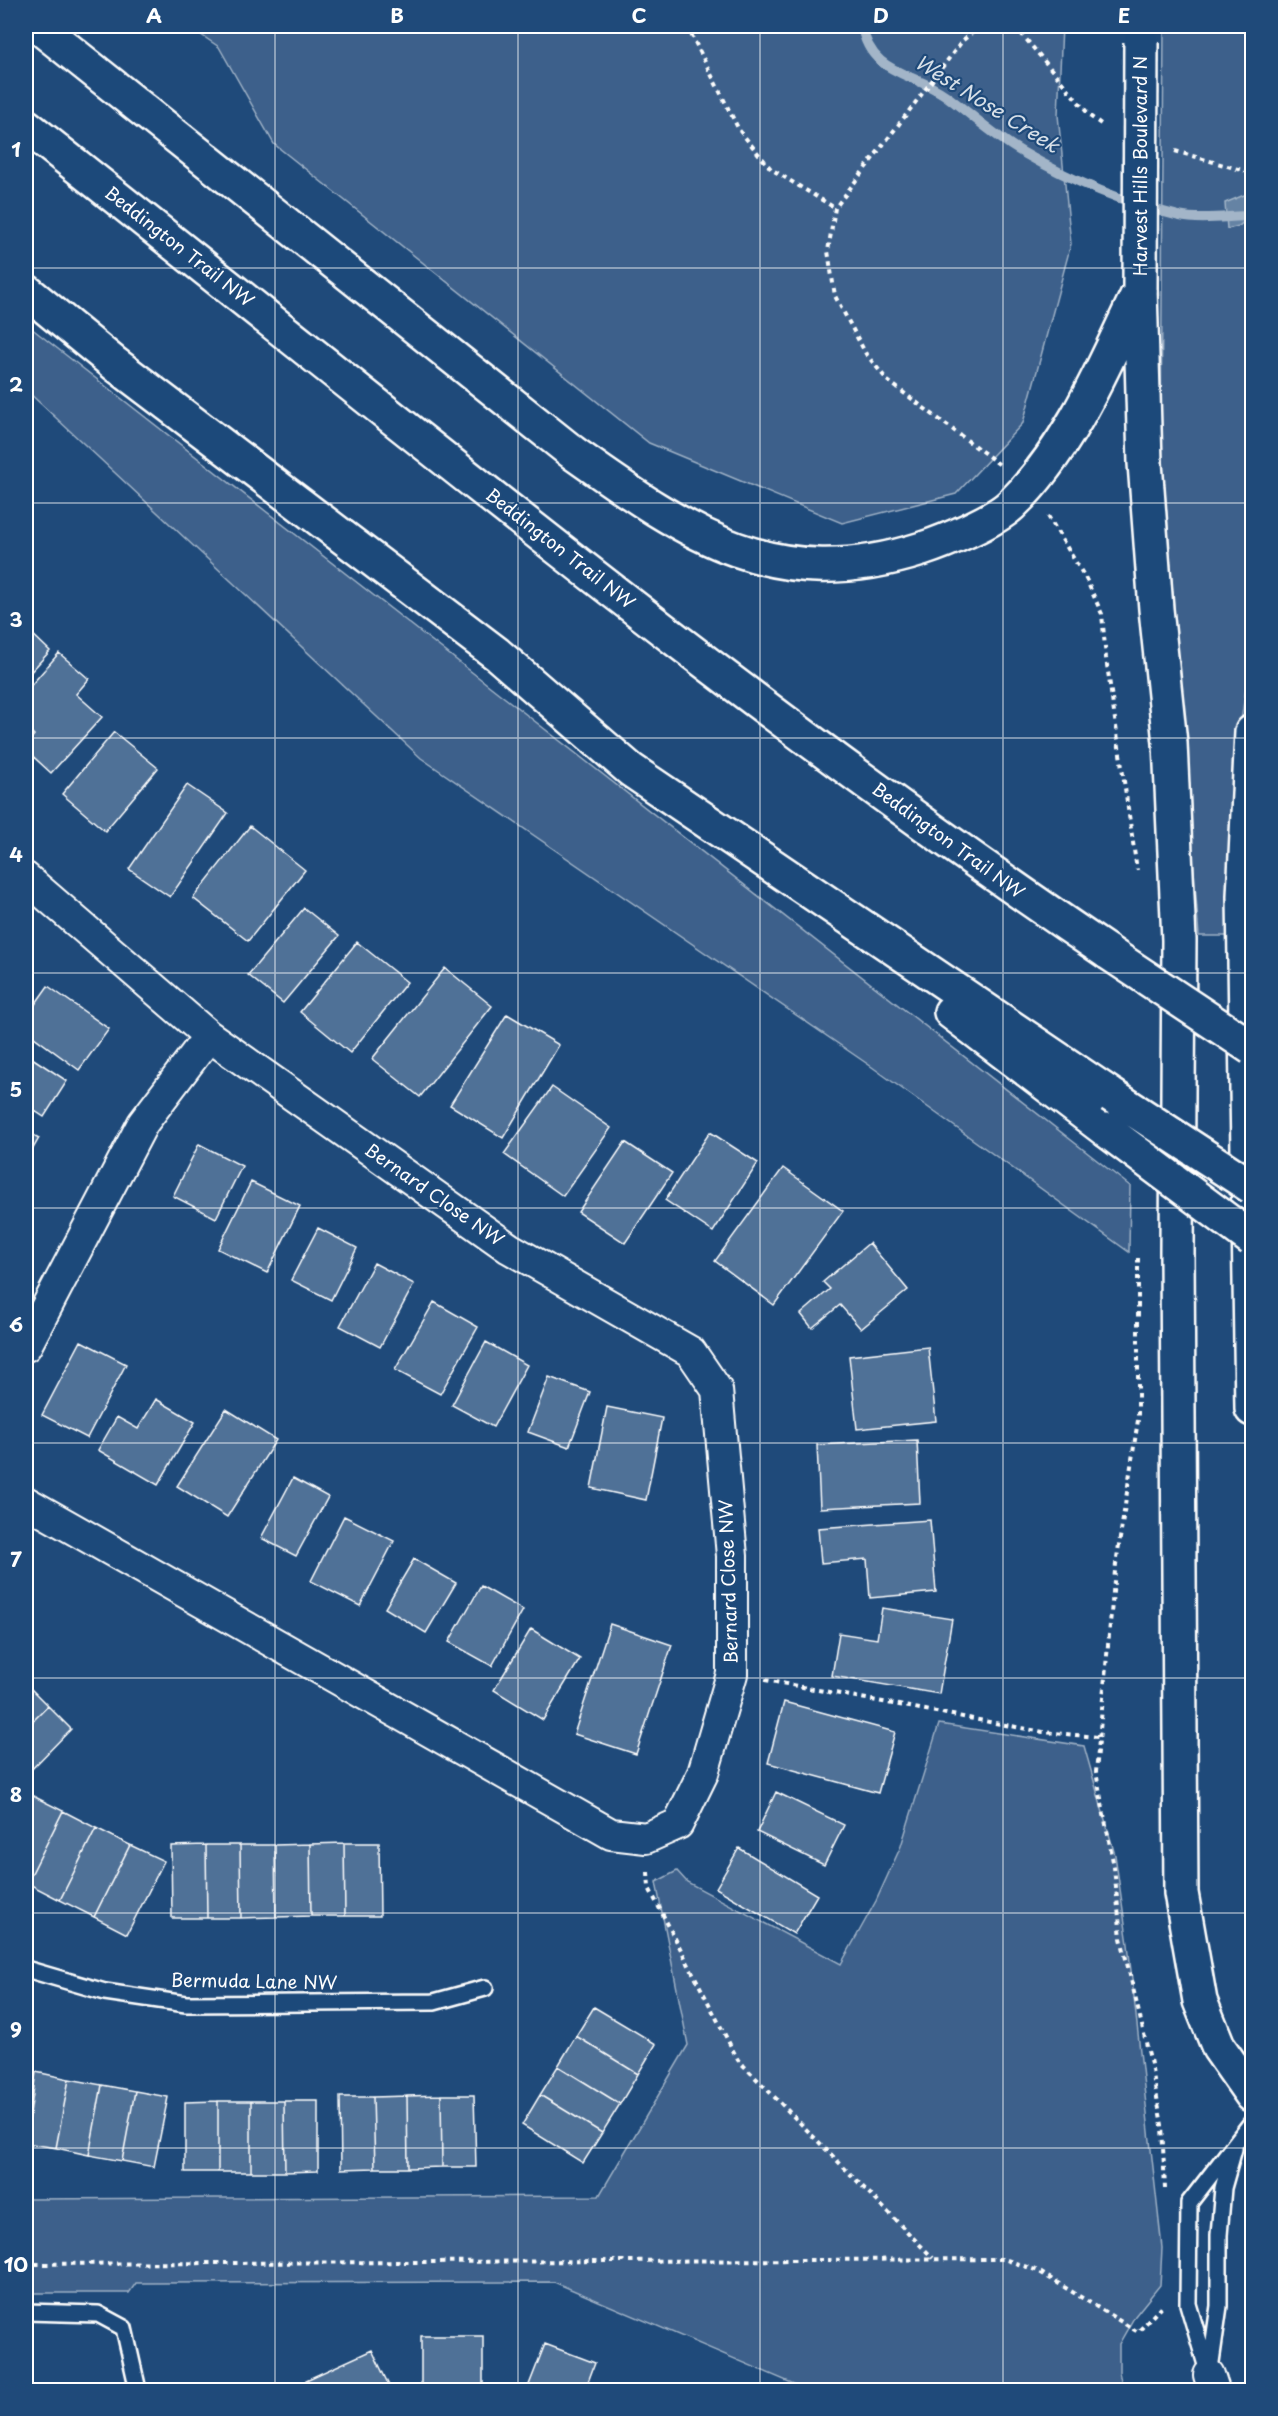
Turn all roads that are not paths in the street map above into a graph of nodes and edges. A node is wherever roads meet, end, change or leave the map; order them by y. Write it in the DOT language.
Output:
graph roads {
  1 [pos="38,26"];
  2 [pos="1141,42"];
  3 [pos="26,126"];
  4 [pos="1140,289"];
  5 [pos="26,291"];
  6 [pos="1252,732"];
  7 [pos="631,770"];
  8 [pos="26,878"];
  9 [pos="209,1036"];
  10 [pos="1252,1048"];
  11 [pos="1252,1186"];
  12 [pos="1252,1239"];
  13 [pos="26,1346"];
  14 [pos="1252,1409"];
  15 [pos="26,1502"];
  16 [pos="26,1969"];
  17 [pos="485,1988"];
  18 [pos="1252,2095"];
  19 [pos="1252,2122"];
  20 [pos="1236,2142"];
  21 [pos="26,2312"];
  22 [pos="1212,2383"];
  23 [pos="138,2391"];
  1 -- 4 [label="main road"];
  2 -- 4 [label="main road, Harvest Hills Boulevard N, bridge"];
  3 -- 10 [label="main road, Beddington Trail NW, bridge"];
  4 -- 18 [label="main road, Harvest Hills Boulevard N"];
  5 -- 7 [label="main road"];
  6 -- 14 [label="main road"];
  7 -- 11 [label="main road, bridge"];
  7 -- 12 [label="main road, bridge"];
  8 -- 9 [label="street, Bernard Close NW"];
  9 -- 13 [label="street"];
  9 -- 15 [label="street, Bernard Close NW"];
  16 -- 17 [label="lane, Bermuda Lane NW"];
  19 -- 20 [label="lane"];
  20 -- 22 [label="lane"];
  20 -- 22 [label="lane"];
  21 -- 23 [label="lane"];
}
